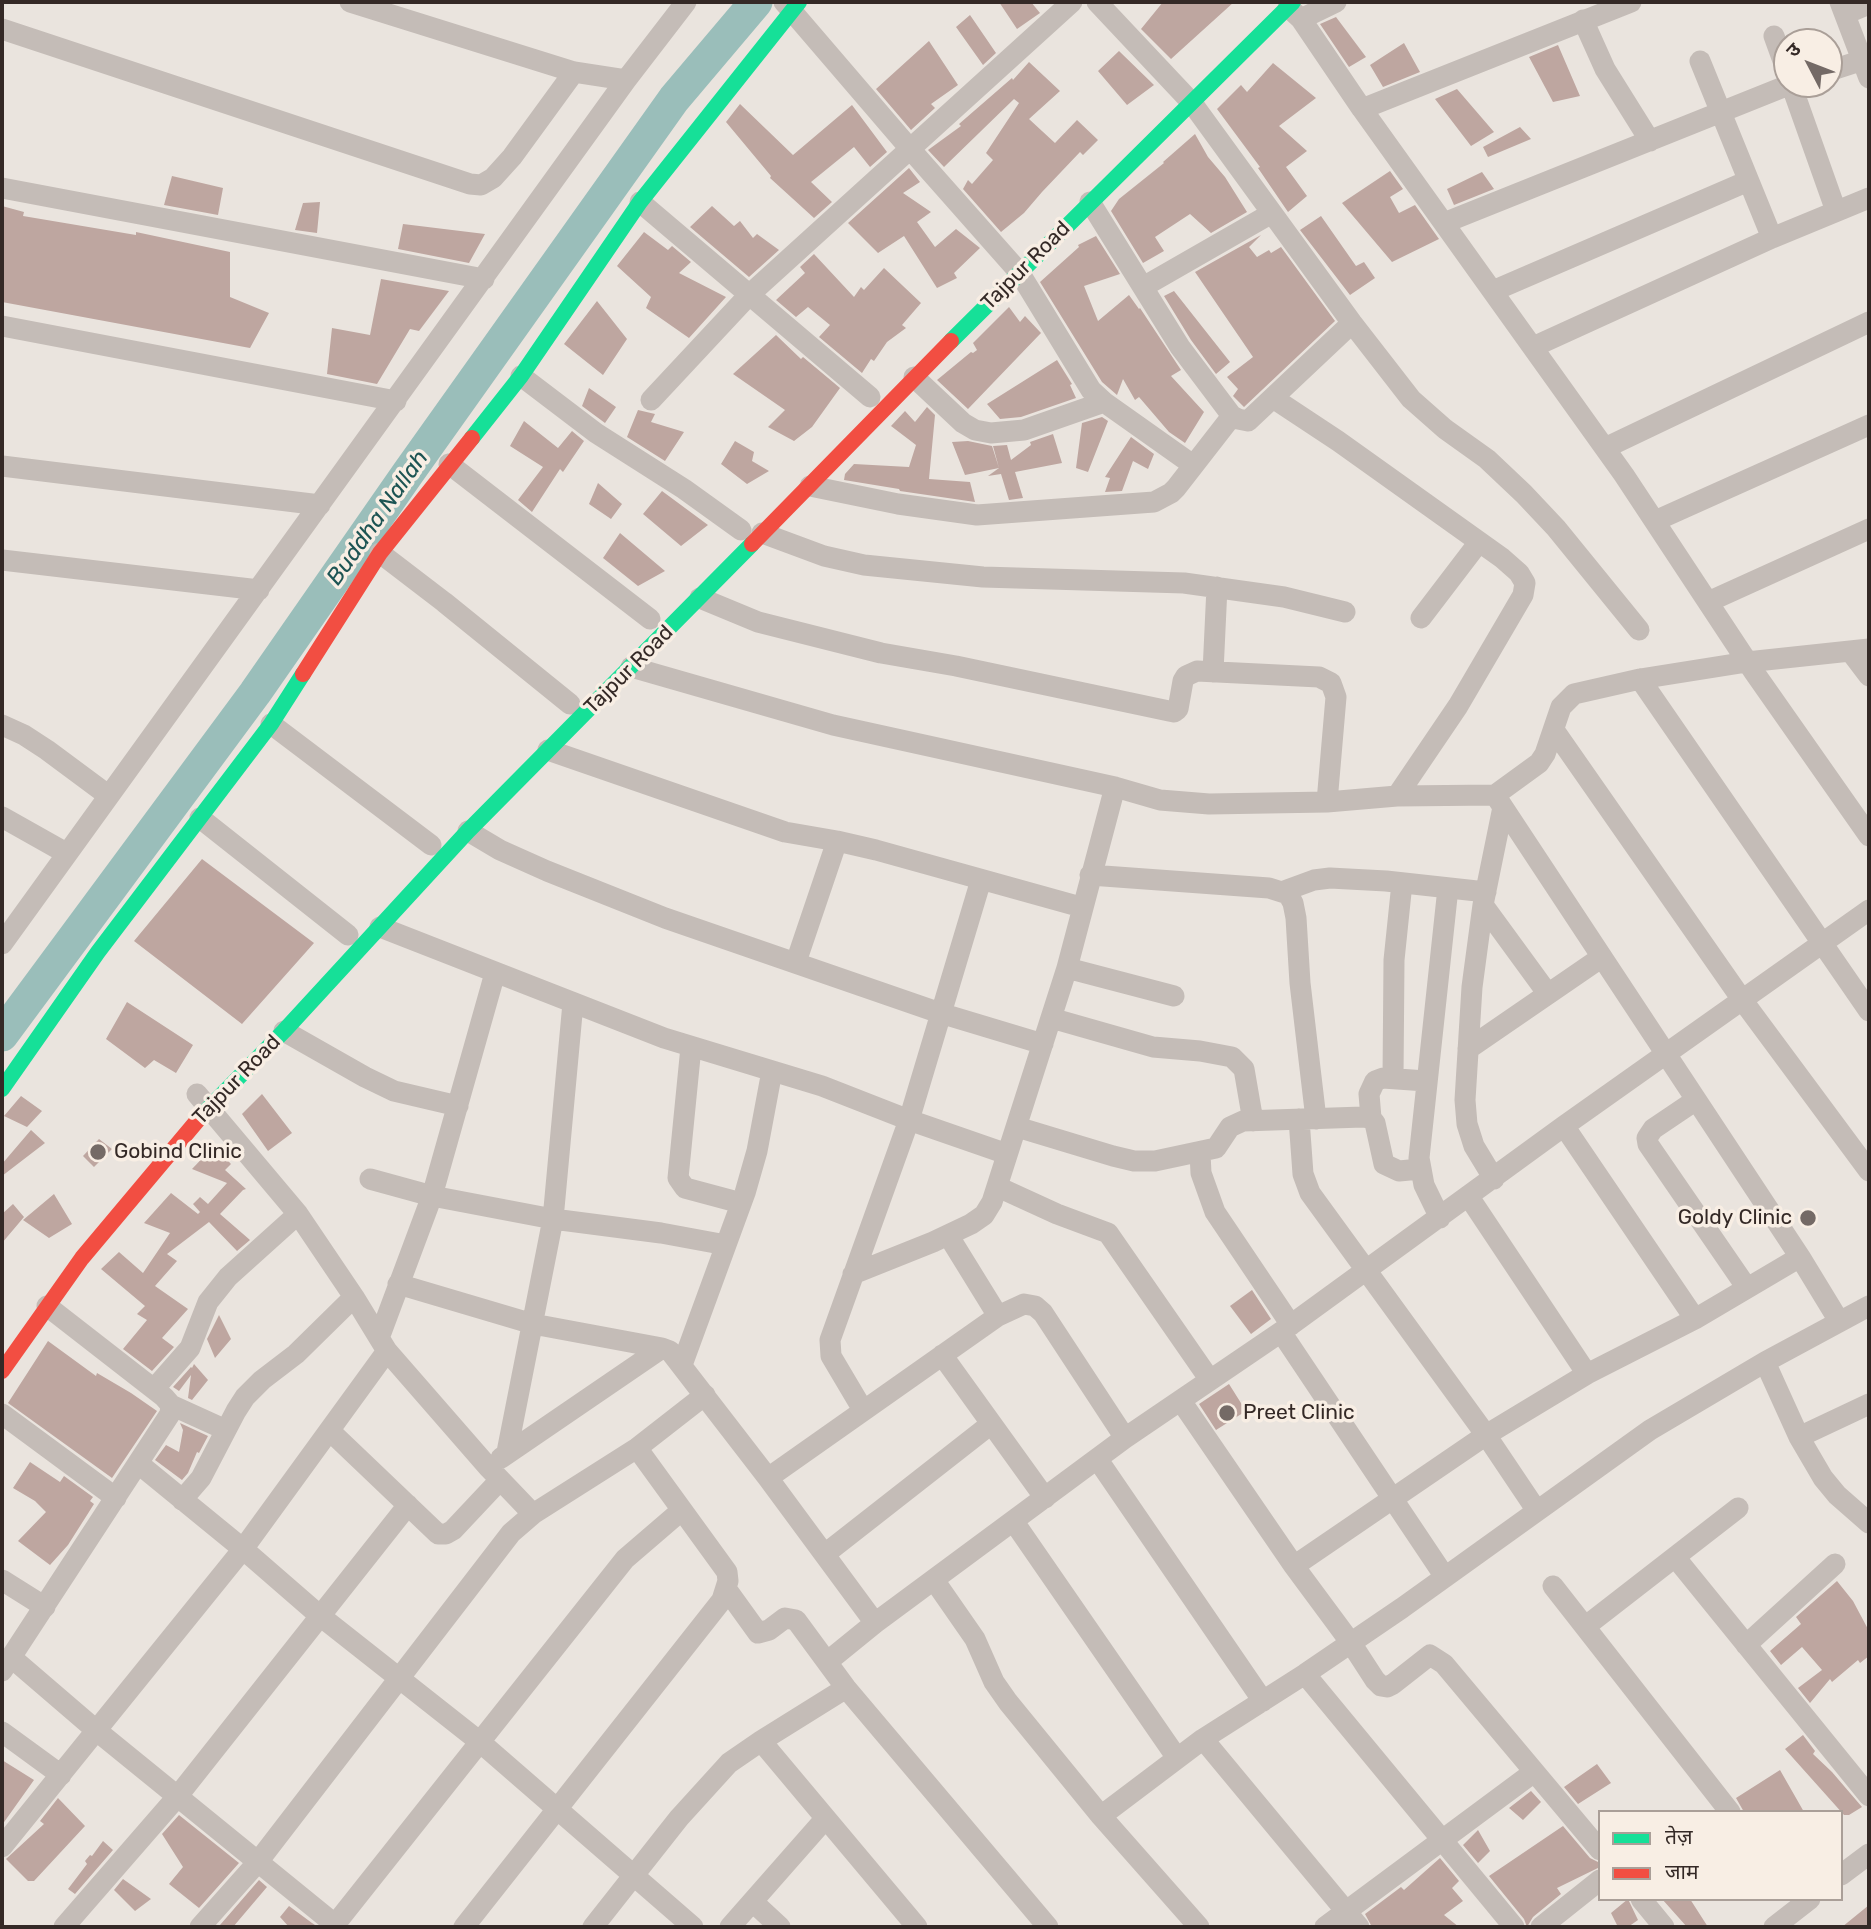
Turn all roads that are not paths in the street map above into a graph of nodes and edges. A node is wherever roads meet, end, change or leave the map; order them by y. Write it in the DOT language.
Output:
graph roads {
  1 [pos="349,2"];
  2 [pos="686,2"];
  3 [pos="1072,2"];
  4 [pos="1097,2"];
  5 [pos="1336,2"];
  6 [pos="1631,2"];
  7 [pos="790,4"];
  8 [pos="1869,4"];
  9 [pos="1843,8"];
  10 [pos="1294,9"];
  11 [pos="1583,20"];
  12 [pos="2,29"];
  13 [pos="1700,61"];
  14 [pos="1866,69"];
  15 [pos="1843,70"];
  16 [pos="574,72"];
  17 [pos="626,80"];
  18 [pos="1773,91"];
  19 [pos="1183,93"];
  20 [pos="1796,98"];
  21 [pos="1363,109"];
  22 [pos="1721,113"];
  23 [pos="1650,141"];
  24 [pos="911,150"];
  25 [pos="1748,181"];
  26 [pos="2,188"];
  27 [pos="1869,198"];
  28 [pos="640,202"];
  29 [pos="1090,202"];
  30 [pos="1836,211"];
  31 [pos="1272,213"];
  32 [pos="1444,223"];
  33 [pos="1772,238"];
  34 [pos="1010,262"];
  35 [pos="484,279"];
  36 [pos="1143,287"];
  37 [pos="1493,291"];
  38 [pos="750,295"];
  39 [pos="1869,322"];
  40 [pos="1352,323"];
  41 [pos="2,326"];
  42 [pos="1533,347"];
  43 [pos="521,376"];
  44 [pos="914,377"];
  45 [pos="870,397"];
  46 [pos="1273,398"];
  47 [pos="651,400"];
  48 [pos="396,401"];
  49 [pos="1104,401"];
  50 [pos="1232,416"];
  51 [pos="1869,425"];
  52 [pos="1605,448"];
  53 [pos="449,464"];
  54 [pos="1193,465"];
  55 [pos="2,466"];
  56 [pos="810,486"];
  57 [pos="320,505"];
  58 [pos="1655,521"];
  59 [pos="1869,529"];
  60 [pos="746,531"];
  61 [pos="1479,542"];
  62 [pos="380,553"];
  63 [pos="2,560"];
  64 [pos="1217,587"];
  65 [pos="259,590"];
  66 [pos="700,598"];
  67 [pos="1708,602"];
  68 [pos="1345,612"];
  69 [pos="1421,618"];
  70 [pos="650,619"];
  71 [pos="1639,630"];
  72 [pos="1860,650"];
  73 [pos="1747,662"];
  74 [pos="631,667"];
  75 [pos="1213,672"];
  76 [pos="1869,676"];
  77 [pos="1640,679"];
  78 [pos="570,703"];
  79 [pos="271,724"];
  80 [pos="2,725"];
  81 [pos="1554,730"];
  82 [pos="548,750"];
  83 [pos="1115,787"];
  84 [pos="109,796"];
  85 [pos="1397,796"];
  86 [pos="1499,801"];
  87 [pos="1327,802"];
  88 [pos="2,817"];
  89 [pos="200,818"];
  90 [pos="468,831"];
  91 [pos="1869,836"];
  92 [pos="836,841"];
  93 [pos="430,845"];
  94 [pos="66,853"];
  95 [pos="1090,875"];
  96 [pos="981,880"];
  97 [pos="1402,883"];
  98 [pos="1448,888"];
  99 [pos="1283,891"];
  100 [pos="1485,899"];
  101 [pos="1081,907"];
  102 [pos="1869,910"];
  103 [pos="380,927"];
  104 [pos="348,935"];
  105 [pos="2,944"];
  106 [pos="1825,944"];
  107 [pos="1602,957"];
  108 [pos="796,962"];
  109 [pos="1067,968"];
  110 [pos="495,973"];
  111 [pos="1548,994"];
  112 [pos="1174,996"];
  113 [pos="1743,1001"];
  114 [pos="573,1003"];
  115 [pos="1869,1011"];
  116 [pos="940,1013"];
  117 [pos="1051,1018"];
  118 [pos="284,1031"];
  119 [pos="1043,1044"];
  120 [pos="691,1046"];
  121 [pos="1468,1049"];
  122 [pos="1666,1056"];
  123 [pos="772,1071"];
  124 [pos="1393,1078"];
  125 [pos="1426,1081"];
  126 [pos="2,1089"];
  127 [pos="200,1098"];
  128 [pos="1696,1100"];
  129 [pos="457,1107"];
  130 [pos="1371,1118"];
  131 [pos="1308,1119"];
  132 [pos="909,1120"];
  133 [pos="1253,1121"];
  134 [pos="1564,1126"];
  135 [pos="1017,1127"];
  136 [pos="1200,1153"];
  137 [pos="1007,1154"];
  138 [pos="1867,1161"];
  139 [pos="1420,1170"];
  140 [pos="370,1179"];
  141 [pos="1493,1179"];
  142 [pos="998,1187"];
  143 [pos="432,1196"];
  144 [pos="1469,1197"];
  145 [pos="741,1203"];
  146 [pos="298,1214"];
  147 [pos="553,1219"];
  148 [pos="1440,1219"];
  149 [pos="948,1235"];
  150 [pos="726,1245"];
  151 [pos="1800,1257"];
  152 [pos="1368,1270"];
  153 [pos="853,1274"];
  154 [pos="398,1284"];
  155 [pos="1747,1288"];
  156 [pos="354,1297"];
  157 [pos="47,1306"];
  158 [pos="1869,1306"];
  159 [pos="998,1316"];
  160 [pos="1695,1319"];
  161 [pos="1839,1321"];
  162 [pos="533,1324"];
  163 [pos="1286,1329"];
  164 [pos="383,1345"];
  165 [pos="662,1348"];
  166 [pos="942,1355"];
  167 [pos="1765,1362"];
  168 [pos="682,1365"];
  169 [pos="2,1371"];
  170 [pos="1587,1374"];
  171 [pos="1210,1380"];
  172 [pos="154,1389"];
  173 [pos="705,1395"];
  174 [pos="1181,1401"];
  175 [pos="1869,1404"];
  176 [pos="171,1405"];
  177 [pos="863,1410"];
  178 [pos="2,1414"];
  179 [pos="991,1424"];
  180 [pos="226,1430"];
  181 [pos="330,1431"];
  182 [pos="1486,1435"];
  183 [pos="1799,1437"];
  184 [pos="1125,1438"];
  185 [pos="638,1448"];
  186 [pos="507,1452"];
  187 [pos="1098,1460"];
  188 [pos="139,1464"];
  189 [pos="494,1474"];
  190 [pos="768,1478"];
  191 [pos="1392,1497"];
  192 [pos="116,1498"];
  193 [pos="1045,1498"];
  194 [pos="182,1500"];
  195 [pos="408,1505"];
  196 [pos="1738,1508"];
  197 [pos="682,1510"];
  198 [pos="1537,1511"];
  199 [pos="533,1514"];
  200 [pos="1868,1521"];
  201 [pos="1014,1522"];
  202 [pos="243,1549"];
  203 [pos="825,1554"];
  204 [pos="1675,1557"];
  205 [pos="1835,1564"];
  206 [pos="1294,1566"];
  207 [pos="1445,1577"];
  208 [pos="2,1580"];
  209 [pos="934,1580"];
  210 [pos="1553,1586"];
  211 [pos="727,1590"];
  212 [pos="45,1607"];
  213 [pos="319,1615"];
  214 [pos="875,1623"];
  215 [pos="1586,1626"];
  216 [pos="1351,1643"];
  217 [pos="1746,1645"];
  218 [pos="827,1662"];
  219 [pos="7,1665"];
  220 [pos="1305,1674"];
  221 [pos="401,1679"];
  222 [pos="846,1688"];
  223 [pos="1263,1701"];
  224 [pos="97,1731"];
  225 [pos="2,1732"];
  226 [pos="1203,1739"];
  227 [pos="761,1741"];
  228 [pos="480,1742"];
  229 [pos="1177,1758"];
  230 [pos="1534,1772"];
  231 [pos="61,1776"];
  232 [pos="1869,1796"];
  233 [pos="177,1797"];
  234 [pos="557,1808"];
  235 [pos="1728,1810"];
  236 [pos="1101,1816"];
  237 [pos="825,1819"];
  238 [pos="1442,1840"];
  239 [pos="2,1847"];
  240 [pos="1598,1848"];
  241 [pos="1869,1854"];
  242 [pos="257,1863"];
  243 [pos="1843,1874"];
  244 [pos="635,1877"];
  245 [pos="1598,1882"];
  246 [pos="1643,1901"];
  247 [pos="1803,1901"];
  248 [pos="753,1902"];
  249 [pos="1353,1919"];
  250 [pos="65,1927"];
  251 [pos="200,1927"];
  252 [pos="336,1927"];
  253 [pos="464,1927"];
  254 [pos="593,1927"];
  255 [pos="693,1927"];
  256 [pos="730,1927"];
  257 [pos="780,1927"];
  258 [pos="917,1927"];
  259 [pos="1048,1927"];
  260 [pos="1199,1927"];
  261 [pos="1325,1927"];
  262 [pos="1514,1927"];
  263 [pos="1541,1927"];
  264 [pos="1664,1927"];
  265 [pos="1774,1927"];
  1 -- 16 [label="street"];
  2 -- 17 [label="street"];
  3 -- 24 [label="street"];
  4 -- 19 [label="street"];
  5 -- 10 [label="street"];
  6 -- 11 [label="street"];
  7 -- 24 [label="street"];
  7 -- 28 [label="main road"];
  8 -- 9 [label="street"];
  9 -- 14 [label="street"];
  10 -- 19 [label="main road, Tajpur Road"];
  10 -- 21 [label="street"];
  11 -- 21 [label="street"];
  11 -- 23 [label="street"];
  12 -- 16 [label="street"];
  13 -- 22 [label="street"];
  14 -- 15 [label="street"];
  16 -- 17 [label="street"];
  17 -- 35 [label="street"];
  18 -- 22 [label="street"];
  19 -- 29 [label="main road, Tajpur Road"];
  19 -- 31 [label="street"];
  20 -- 30 [label="street"];
  21 -- 32 [label="street"];
  22 -- 23 [label="street"];
  22 -- 25 [label="street"];
  23 -- 32 [label="street"];
  24 -- 34 [label="street"];
  24 -- 38 [label="street"];
  25 -- 33 [label="street"];
  25 -- 37 [label="street"];
  26 -- 35 [label="street"];
  27 -- 30 [label="street"];
  28 -- 38 [label="street"];
  28 -- 43 [label="main road"];
  29 -- 34 [label="main road, Tajpur Road"];
  29 -- 36 [label="street"];
  30 -- 33 [label="street"];
  31 -- 36 [label="street"];
  31 -- 40 [label="street"];
  32 -- 37 [label="street"];
  33 -- 42 [label="street"];
  34 -- 44 [label="main road, Tajpur Road"];
  34 -- 49 [label="street"];
  35 -- 48 [label="street"];
  36 -- 50 [label="street"];
  37 -- 42 [label="street"];
  38 -- 45 [label="street"];
  38 -- 47 [label="street"];
  39 -- 52 [label="street"];
  40 -- 46 [label="street"];
  40 -- 71 [label="street"];
  41 -- 48 [label="street"];
  42 -- 52 [label="street"];
  43 -- 53 [label="main road"];
  43 -- 60 [label="street"];
  44 -- 49 [label="street"];
  44 -- 56 [label="main road, Tajpur Road"];
  46 -- 50 [label="street"];
  46 -- 61 [label="street"];
  48 -- 57 [label="street"];
  49 -- 54 [label="street"];
  50 -- 54 [label="street"];
  51 -- 58 [label="street"];
  52 -- 58 [label="street"];
  53 -- 62 [label="main road"];
  53 -- 70 [label="street"];
  54 -- 56 [label="street"];
  55 -- 57 [label="street"];
  56 -- 60 [label="main road, Tajpur Road"];
  57 -- 65 [label="street"];
  58 -- 67 [label="street"];
  59 -- 67 [label="street"];
  60 -- 64 [label="street"];
  60 -- 66 [label="main road, Tajpur Road"];
  61 -- 69 [label="street"];
  61 -- 85 [label="street"];
  62 -- 78 [label="street"];
  62 -- 79 [label="main road"];
  63 -- 65 [label="street"];
  64 -- 68 [label="street"];
  64 -- 75 [label="street"];
  65 -- 84 [label="street"];
  66 -- 74 [label="main road, Tajpur Road"];
  66 -- 75 [label="street"];
  67 -- 73 [label="street"];
  72 -- 73 [label="street"];
  72 -- 76 [label="street"];
  73 -- 77 [label="street"];
  73 -- 91 [label="street"];
  74 -- 82 [label="main road, Tajpur Road"];
  74 -- 83 [label="street"];
  75 -- 87 [label="street"];
  77 -- 81 [label="street"];
  77 -- 106 [label="street"];
  79 -- 89 [label="main road"];
  79 -- 93 [label="street"];
  80 -- 84 [label="street"];
  81 -- 86 [label="street"];
  81 -- 113 [label="street"];
  82 -- 90 [label="main road, Tajpur Road"];
  82 -- 92 [label="street"];
  83 -- 87 [label="street"];
  83 -- 95 [label="street"];
  84 -- 94 [label="street"];
  85 -- 86 [label="street"];
  85 -- 87 [label="street"];
  86 -- 100 [label="street"];
  86 -- 107 [label="street"];
  88 -- 94 [label="street"];
  89 -- 104 [label="street"];
  89 -- 126 [label="main road"];
  90 -- 103 [label="main road, Tajpur Road"];
  90 -- 108 [label="street"];
  92 -- 96 [label="street"];
  92 -- 108 [label="street"];
  94 -- 105 [label="street"];
  95 -- 99 [label="street"];
  95 -- 101 [label="street"];
  96 -- 101 [label="street"];
  96 -- 116 [label="street"];
  97 -- 98 [label="street"];
  97 -- 99 [label="street"];
  97 -- 124 [label="street"];
  98 -- 100 [label="street"];
  98 -- 125 [label="street"];
  99 -- 131 [label="street"];
  100 -- 111 [label="street"];
  100 -- 121 [label="street"];
  101 -- 109 [label="street"];
  102 -- 106 [label="street"];
  103 -- 110 [label="street"];
  103 -- 118 [label="main road, Tajpur Road"];
  106 -- 113 [label="street"];
  106 -- 115 [label="street"];
  107 -- 111 [label="street"];
  107 -- 122 [label="street"];
  108 -- 116 [label="street"];
  109 -- 112 [label="street"];
  109 -- 117 [label="street"];
  110 -- 114 [label="street"];
  110 -- 129 [label="street"];
  111 -- 121 [label="street"];
  113 -- 122 [label="street"];
  113 -- 138 [label="street"];
  114 -- 120 [label="street"];
  114 -- 147 [label="street"];
  116 -- 119 [label="street"];
  116 -- 132 [label="street"];
  117 -- 119 [label="street"];
  117 -- 133 [label="street"];
  118 -- 127 [label="main road, Tajpur Road"];
  118 -- 129 [label="street"];
  119 -- 135 [label="street"];
  120 -- 123 [label="street"];
  120 -- 145 [label="street"];
  121 -- 141 [label="street"];
  122 -- 128 [label="street"];
  122 -- 134 [label="street"];
  123 -- 132 [label="street"];
  123 -- 145 [label="street"];
  124 -- 125 [label="street"];
  124 -- 130 [label="street"];
  125 -- 139 [label="street"];
  127 -- 146 [label="street"];
  127 -- 157 [label="main road, Tajpur Road"];
  128 -- 151 [label="street"];
  128 -- 155 [label="street"];
  129 -- 143 [label="street"];
  130 -- 131 [label="street"];
  130 -- 139 [label="street"];
  131 -- 133 [label="street"];
  131 -- 152 [label="street"];
  132 -- 137 [label="street"];
  132 -- 153 [label="street"];
  133 -- 136 [label="street"];
  134 -- 141 [label="street"];
  134 -- 160 [label="street"];
  135 -- 136 [label="street"];
  135 -- 137 [label="street"];
  136 -- 163 [label="street"];
  137 -- 142 [label="street"];
  139 -- 148 [label="street"];
  140 -- 143 [label="street"];
  141 -- 144 [label="street"];
  142 -- 149 [label="street"];
  142 -- 171 [label="street"];
  143 -- 147 [label="street"];
  143 -- 154 [label="street"];
  144 -- 148 [label="street"];
  144 -- 170 [label="street"];
  145 -- 150 [label="street"];
  146 -- 156 [label="street"];
  146 -- 172 [label="street"];
  147 -- 150 [label="street"];
  147 -- 162 [label="street"];
  148 -- 152 [label="street"];
  149 -- 153 [label="street"];
  149 -- 159 [label="street"];
  150 -- 168 [label="street"];
  151 -- 155 [label="street"];
  151 -- 161 [label="street"];
  152 -- 163 [label="street"];
  152 -- 182 [label="street"];
  153 -- 177 [label="street"];
  154 -- 162 [label="street"];
  154 -- 164 [label="street"];
  155 -- 160 [label="street"];
  156 -- 164 [label="street"];
  156 -- 180 [label="street"];
  157 -- 169 [label="main road, Tajpur Road"];
  157 -- 172 [label="street"];
  158 -- 161 [label="street"];
  159 -- 166 [label="street"];
  159 -- 184 [label="street"];
  160 -- 170 [label="street"];
  161 -- 167 [label="street"];
  162 -- 165 [label="street"];
  162 -- 186 [label="street"];
  163 -- 171 [label="street"];
  163 -- 191 [label="street"];
  164 -- 181 [label="street"];
  164 -- 189 [label="street"];
  165 -- 168 [label="street"];
  165 -- 186 [label="street"];
  166 -- 177 [label="street"];
  166 -- 179 [label="street"];
  167 -- 183 [label="street"];
  167 -- 198 [label="street"];
  168 -- 173 [label="street"];
  170 -- 182 [label="street"];
  171 -- 174 [label="street"];
  172 -- 176 [label="street"];
  173 -- 185 [label="street"];
  173 -- 190 [label="street"];
  174 -- 184 [label="street"];
  174 -- 206 [label="street"];
  175 -- 183 [label="street"];
  176 -- 180 [label="street"];
  176 -- 188 [label="street"];
  177 -- 190 [label="street"];
  178 -- 192 [label="street"];
  179 -- 193 [label="street"];
  179 -- 203 [label="street"];
  180 -- 194 [label="street"];
  181 -- 195 [label="street"];
  181 -- 202 [label="street"];
  182 -- 191 [label="street"];
  182 -- 198 [label="street"];
  183 -- 200 [label="street"];
  184 -- 187 [label="street"];
  185 -- 197 [label="street"];
  185 -- 199 [label="street"];
  186 -- 189 [label="street"];
  187 -- 193 [label="street"];
  187 -- 223 [label="street"];
  188 -- 192 [label="street"];
  188 -- 194 [label="street"];
  189 -- 195 [label="street"];
  189 -- 199 [label="street"];
  190 -- 203 [label="street"];
  191 -- 206 [label="street"];
  191 -- 207 [label="street"];
  192 -- 212 [label="street"];
  193 -- 201 [label="street"];
  194 -- 202 [label="street"];
  195 -- 213 [label="street"];
  196 -- 204 [label="street"];
  197 -- 211 [label="street"];
  197 -- 228 [label="street"];
  198 -- 207 [label="street"];
  199 -- 221 [label="street"];
  201 -- 209 [label="street"];
  201 -- 229 [label="street"];
  202 -- 213 [label="street"];
  202 -- 224 [label="street"];
  203 -- 214 [label="street"];
  204 -- 215 [label="street"];
  204 -- 217 [label="street"];
  205 -- 217 [label="street"];
  206 -- 216 [label="street"];
  207 -- 216 [label="street"];
  208 -- 212 [label="street"];
  209 -- 214 [label="street"];
  209 -- 236 [label="street"];
  210 -- 215 [label="street"];
  211 -- 218 [label="street"];
  211 -- 234 [label="street"];
  212 -- 219 [label="street"];
  213 -- 221 [label="street"];
  213 -- 233 [label="street"];
  214 -- 218 [label="street"];
  215 -- 235 [label="street"];
  216 -- 220 [label="street"];
  216 -- 230 [label="street"];
  217 -- 232 [label="street"];
  218 -- 222 [label="street"];
  219 -- 224 [label="street"];
  220 -- 223 [label="street"];
  220 -- 238 [label="street"];
  221 -- 228 [label="street"];
  221 -- 242 [label="street"];
  222 -- 227 [label="street"];
  222 -- 259 [label="street"];
  223 -- 226 [label="street"];
  224 -- 231 [label="street"];
  224 -- 233 [label="street"];
  225 -- 231 [label="street"];
  226 -- 229 [label="street"];
  226 -- 249 [label="street"];
  227 -- 237 [label="street"];
  227 -- 244 [label="street"];
  228 -- 234 [label="street"];
  228 -- 252 [label="street"];
  229 -- 236 [label="street"];
  230 -- 238 [label="street"];
  230 -- 240 [label="street"];
  231 -- 239 [label="street"];
  233 -- 242 [label="street"];
  233 -- 250 [label="street"];
  234 -- 244 [label="street"];
  234 -- 253 [label="street"];
  236 -- 260 [label="street"];
  237 -- 248 [label="street"];
  237 -- 258 [label="street"];
  238 -- 249 [label="street"];
  238 -- 262 [label="street"];
  241 -- 243 [label="street"];
  242 -- 251 [label="street"];
  242 -- 252 [label="street"];
  244 -- 254 [label="street"];
  244 -- 255 [label="street"];
  245 -- 263 [label="street"];
  246 -- 264 [label="street"];
  247 -- 265 [label="street"];
  248 -- 256 [label="street"];
  248 -- 257 [label="street"];
  249 -- 261 [label="street"];
}
